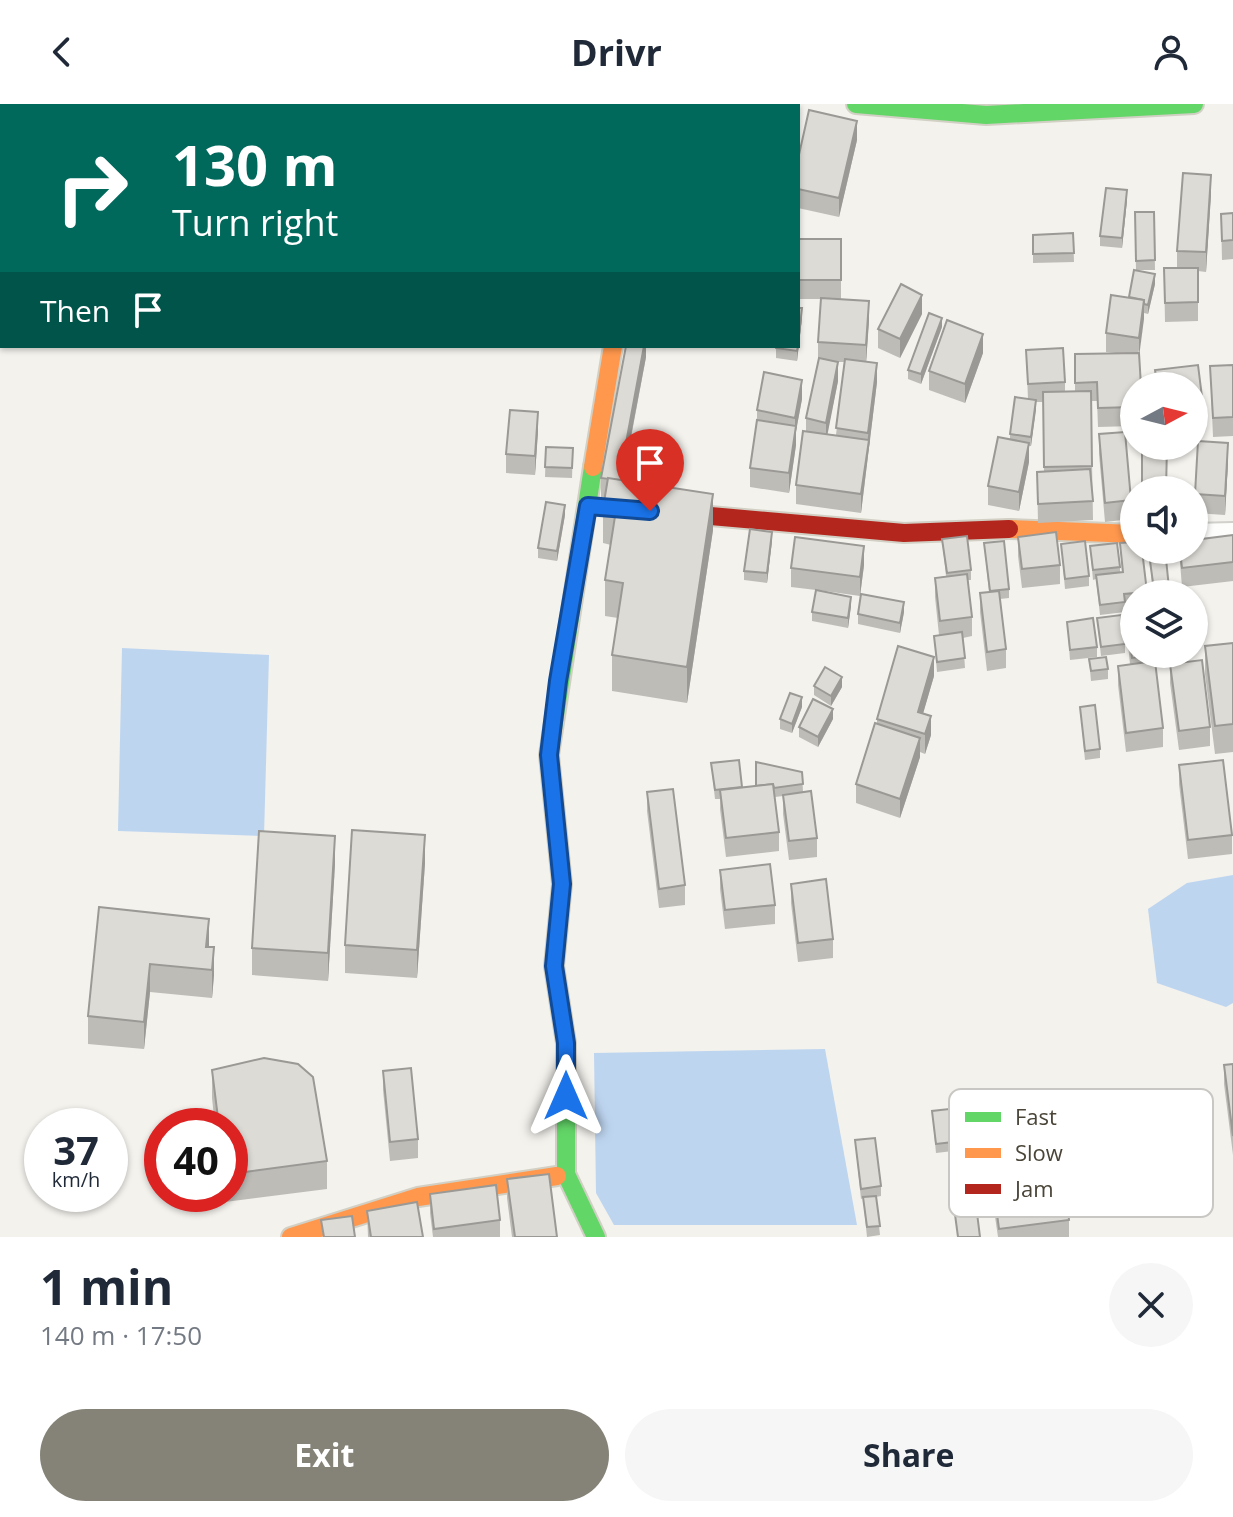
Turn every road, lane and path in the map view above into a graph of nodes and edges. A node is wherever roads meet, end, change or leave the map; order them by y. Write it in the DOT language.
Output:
graph roads {
  1 [pos="856,104"];
  2 [pos="1194,104"];
  3 [pos="613,348"];
  4 [pos="650,511"];
  5 [pos="1120,533"];
  6 [pos="1233,536"];
  7 [pos="1208,537"];
  8 [pos="566,1174"];
  9 [pos="291,1237"];
  10 [pos="596,1237"];
  1 -- 2 [label="street"];
  3 -- 8 [label="street"];
  4 -- 5 [label="street"];
  6 -- 7 [label="street"];
  8 -- 9 [label="street"];
  8 -- 10 [label="street"];
}
